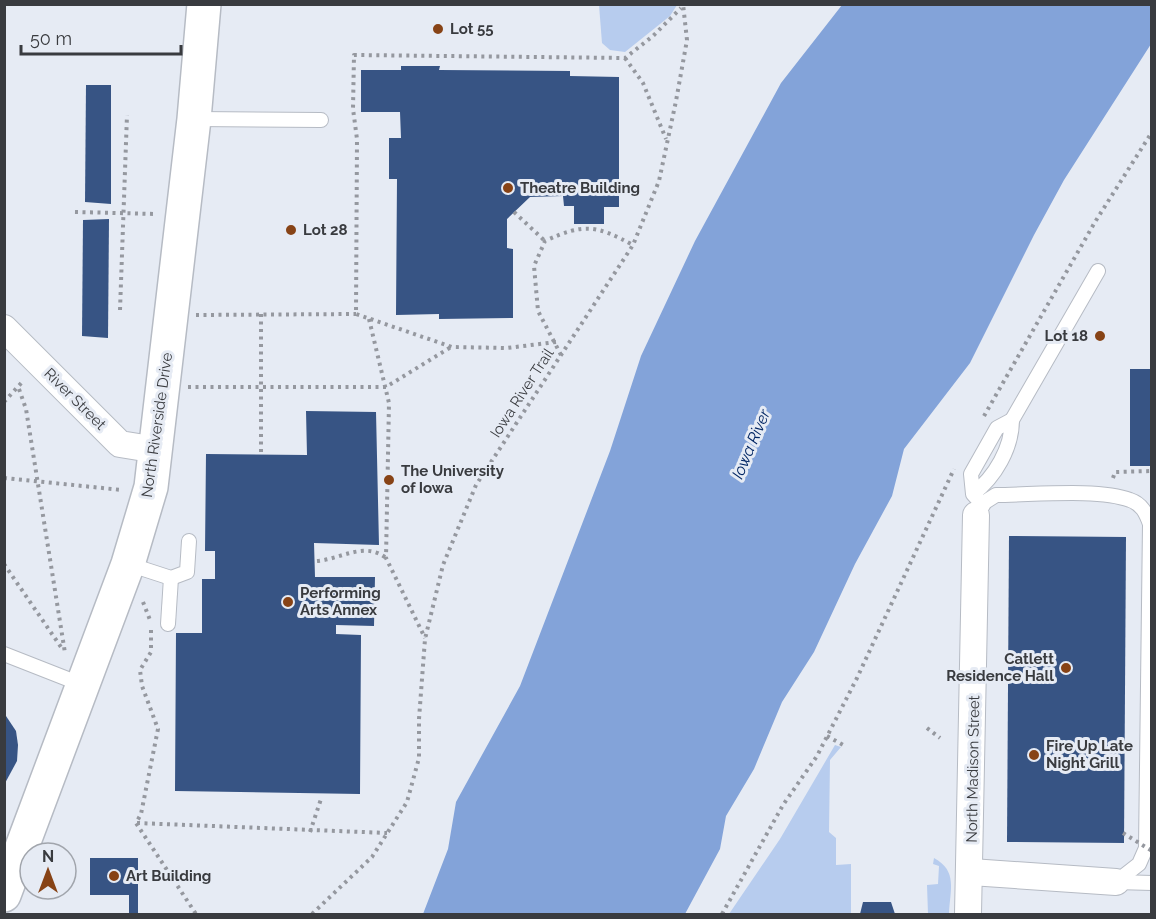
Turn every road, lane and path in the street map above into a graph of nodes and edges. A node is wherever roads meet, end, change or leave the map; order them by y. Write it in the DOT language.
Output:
graph roads {
  1 [pos="204,4"];
  2 [pos="682,6"];
  3 [pos="625,58"];
  4 [pos="127,115"];
  5 [pos="194,119"];
  6 [pos="321,120"];
  7 [pos="1152,132"];
  8 [pos="666,140"];
  9 [pos="75,212"];
  10 [pos="514,212"];
  11 [pos="123,213"];
  12 [pos="158,214"];
  13 [pos="544,241"];
  14 [pos="633,245"];
  15 [pos="1098,271"];
  16 [pos="120,310"];
  17 [pos="261,314"];
  18 [pos="356,314"];
  19 [pos="195,315"];
  20 [pos="369,319"];
  21 [pos="4,328"];
  22 [pos="556,342"];
  23 [pos="452,347"];
  24 [pos="561,355"];
  25 [pos="28,375"];
  26 [pos="187,387"];
  27 [pos="261,387"];
  28 [pos="386,387"];
  29 [pos="18,389"];
  30 [pos="4,402"];
  31 [pos="980,424"];
  32 [pos="157,450"];
  33 [pos="261,454"];
  34 [pos="957,464"];
  35 [pos="1123,471"];
  36 [pos="1152,471"];
  37 [pos="4,478"];
  38 [pos="36,481"];
  39 [pos="122,490"];
  40 [pos="1131,500"];
  41 [pos="977,505"];
  42 [pos="1152,507"];
  43 [pos="189,541"];
  44 [pos="386,558"];
  45 [pos="317,561"];
  46 [pos="4,564"];
  47 [pos="128,564"];
  48 [pos="171,578"];
  49 [pos="141,596"];
  50 [pos="168,624"];
  51 [pos="425,639"];
  52 [pos="4,654"];
  53 [pos="84,685"];
  54 [pos="927,728"];
  55 [pos="827,736"];
  56 [pos="940,738"];
  57 [pos="845,746"];
  58 [pos="321,799"];
  59 [pos="136,823"];
  60 [pos="310,832"];
  61 [pos="387,833"];
  62 [pos="1123,833"];
  63 [pos="1152,851"];
  64 [pos="971,872"];
  65 [pos="1116,882"];
  66 [pos="1152,883"];
  67 [pos="4,896"];
  68 [pos="196,915"];
  69 [pos="312,915"];
  70 [pos="722,915"];
  71 [pos="968,915"];
  1 -- 5 [label="street, North Riverside Drive"];
  2 -- 3 [label="path"];
  2 -- 8 [label="path, Iowa River Trail"];
  3 -- 8 [label="path"];
  3 -- 18 [label="path"];
  4 -- 11 [label="path"];
  5 -- 6 [label="lane"];
  5 -- 32 [label="street, North Riverside Drive"];
  7 -- 31 [label="path"];
  8 -- 14 [label="path, Iowa River Trail"];
  9 -- 11 [label="path"];
  10 -- 13 [label="path"];
  11 -- 12 [label="path"];
  11 -- 16 [label="path"];
  13 -- 14 [label="path"];
  13 -- 22 [label="path"];
  14 -- 24 [label="path, Iowa River Trail"];
  15 -- 41 [label="lane"];
  17 -- 18 [label="path"];
  17 -- 19 [label="path"];
  17 -- 27 [label="path"];
  18 -- 20 [label="path"];
  20 -- 23 [label="path"];
  20 -- 28 [label="path"];
  21 -- 32 [label="street, River Street"];
  22 -- 23 [label="path"];
  22 -- 24 [label="path"];
  23 -- 28 [label="path"];
  24 -- 51 [label="path, Iowa River Trail"];
  25 -- 29 [label="path"];
  26 -- 27 [label="path"];
  27 -- 28 [label="path"];
  27 -- 33 [label="path"];
  28 -- 44 [label="path"];
  29 -- 30 [label="path"];
  29 -- 38 [label="path"];
  32 -- 47 [label="street, North Riverside Drive"];
  34 -- 55 [label="path"];
  35 -- 36 [label="path"];
  37 -- 38 [label="path"];
  38 -- 39 [label="path"];
  38 -- 46 [label="path"];
  40 -- 41 [label="lane"];
  40 -- 42 [label="lane"];
  40 -- 65 [label="lane"];
  41 -- 64 [label="street, North Madison Street"];
  43 -- 48 [label="lane"];
  44 -- 45 [label="path"];
  44 -- 51 [label="path"];
  47 -- 48 [label="lane"];
  47 -- 53 [label="street, North Riverside Drive"];
  48 -- 50 [label="lane"];
  49 -- 59 [label="path"];
  51 -- 61 [label="path, Iowa River Trail"];
  52 -- 53 [label="lane"];
  53 -- 67 [label="street, North Riverside Drive"];
  54 -- 56 [label="path"];
  55 -- 57 [label="path"];
  55 -- 70 [label="path"];
  58 -- 60 [label="path"];
  59 -- 60 [label="path"];
  59 -- 68 [label="path"];
  60 -- 61 [label="path"];
  61 -- 69 [label="path, Iowa River Trail"];
  62 -- 63 [label="path, bridge"];
  64 -- 65 [label="street"];
  64 -- 71 [label="street, North Madison Street"];
  65 -- 66 [label="lane"];
}
